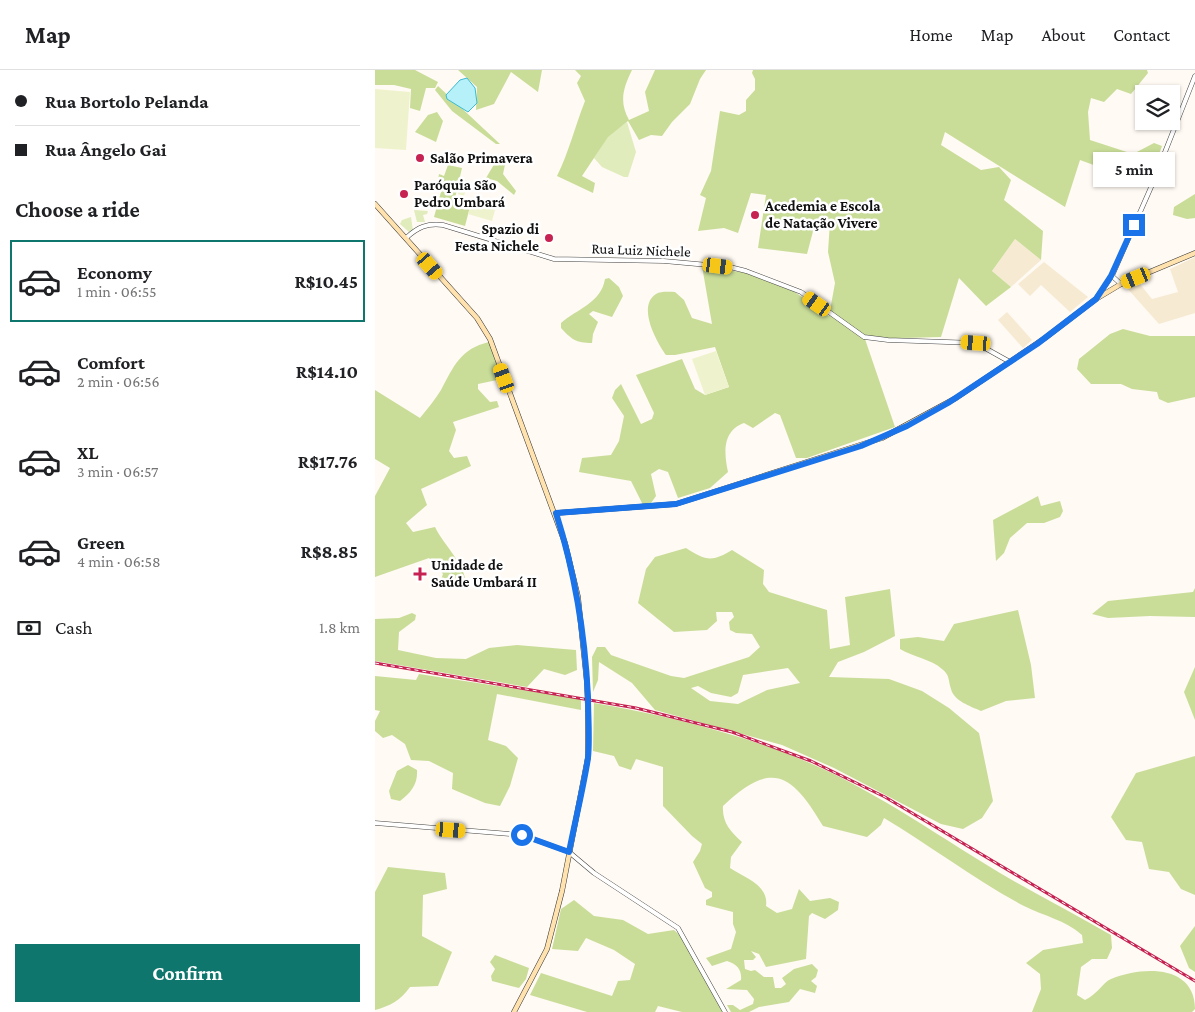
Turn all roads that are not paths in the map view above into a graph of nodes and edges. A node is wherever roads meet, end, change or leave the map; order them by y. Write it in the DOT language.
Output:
graph roads {
  1 [pos="1195,76"];
  2 [pos="375,204"];
  3 [pos="407,238"];
  4 [pos="1195,253"];
  5 [pos="1111,276"];
  6 [pos="1121,284"];
  7 [pos="1096,299"];
  8 [pos="1010,362"];
  9 [pos="556,513"];
  10 [pos="375,823"];
  11 [pos="569,852"];
  12 [pos="514,1012"];
  13 [pos="725,1012"];
  1 -- 5 [label="street"];
  2 -- 3 [label="main road"];
  3 -- 8 [label="street, Rua Luiz Nichele"];
  3 -- 9 [label="main road"];
  4 -- 6 [label="main road"];
  5 -- 6 [label="street"];
  5 -- 7 [label="street"];
  6 -- 7 [label="main road"];
  7 -- 8 [label="main road"];
  8 -- 9 [label="main road"];
  9 -- 11 [label="main road, bridge"];
  10 -- 11 [label="street"];
  11 -- 12 [label="main road"];
  11 -- 13 [label="street"];
}
